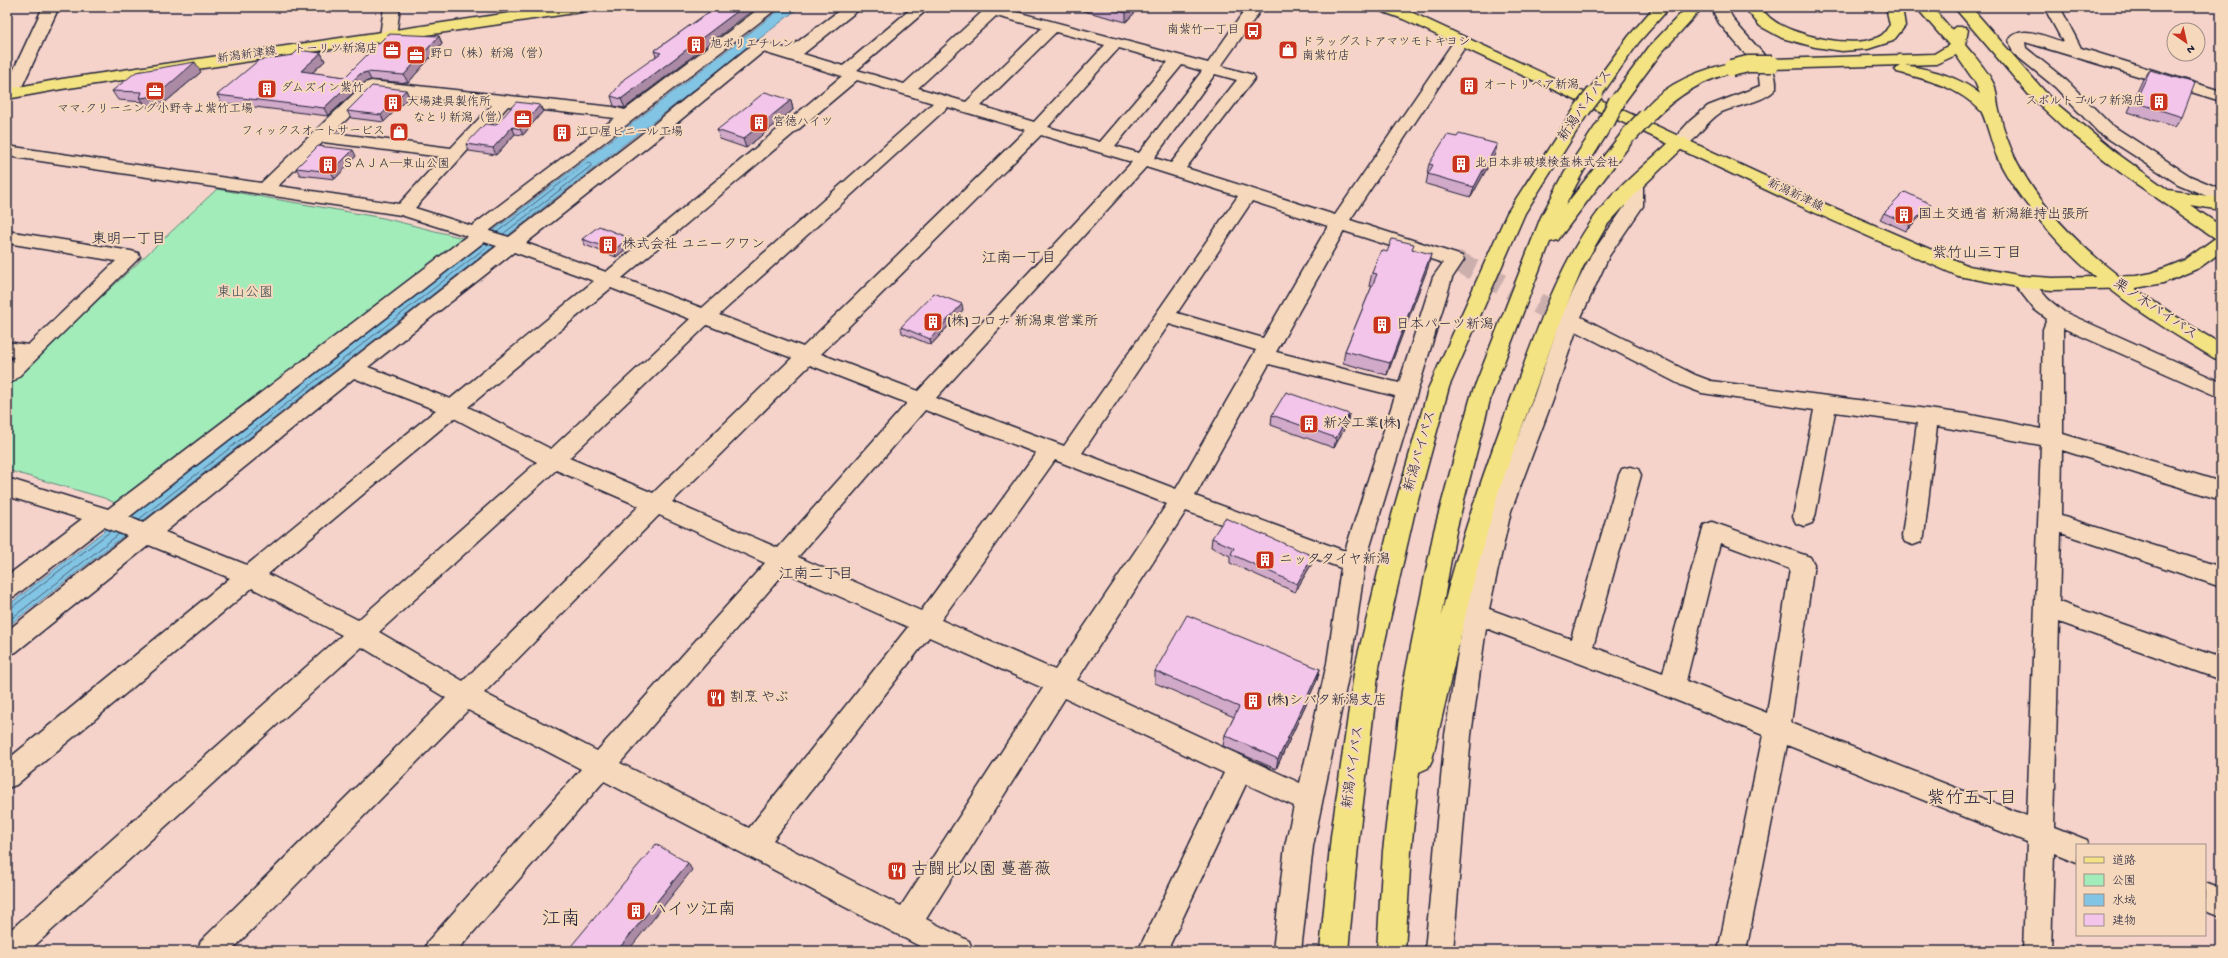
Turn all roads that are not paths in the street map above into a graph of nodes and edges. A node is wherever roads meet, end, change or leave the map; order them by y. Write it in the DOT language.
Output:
graph roads {
  1 [pos="51,7"];
  2 [pos="392,7"];
  3 [pos="582,7"];
  4 [pos="771,7"];
  5 [pos="854,7"];
  6 [pos="922,7"];
  7 [pos="1255,7"];
  8 [pos="1384,7"];
  9 [pos="1652,7"];
  10 [pos="1662,7"];
  11 [pos="1695,7"];
  12 [pos="1719,7"];
  13 [pos="1752,7"];
  14 [pos="1894,7"];
  15 [pos="1924,7"];
  16 [pos="1947,7"];
  17 [pos="2052,7"];
  18 [pos="987,9"];
  19 [pos="1965,9"];
  20 [pos="1054,26"];
  21 [pos="388,36"];
  22 [pos="1634,38"];
  23 [pos="1460,41"];
  24 [pos="1116,43"];
  25 [pos="1958,44"];
  26 [pos="2075,51"];
  27 [pos="791,55"];
  28 [pos="1178,60"];
  29 [pos="1842,63"];
  30 [pos="1212,68"];
  31 [pos="849,73"];
  32 [pos="908,90"];
  33 [pos="9,94"];
  34 [pos="2221,96"];
  35 [pos="504,101"];
  36 [pos="945,101"];
  37 [pos="970,108"];
  38 [pos="1990,111"];
  39 [pos="628,116"];
  40 [pos="1038,128"];
  41 [pos="319,136"];
  42 [pos="1680,142"];
  43 [pos="1104,148"];
  44 [pos="7,151"];
  45 [pos="455,154"];
  46 [pos="1143,160"];
  47 [pos="1176,170"];
  48 [pos="1634,185"];
  49 [pos="266,188"];
  50 [pos="1249,193"];
  51 [pos="2158,193"];
  52 [pos="2221,196"];
  53 [pos="2221,204"];
  54 [pos="403,210"];
  55 [pos="1339,223"];
  56 [pos="478,234"];
  57 [pos="2221,234"];
  58 [pos="7,237"];
  59 [pos="2221,243"];
  60 [pos="511,244"];
  61 [pos="1535,256"];
  62 [pos="609,279"];
  63 [pos="2023,282"];
  64 [pos="2113,283"];
  65 [pos="706,315"];
  66 [pos="1165,316"];
  67 [pos="2057,317"];
  68 [pos="1567,318"];
  69 [pos="7,349"];
  70 [pos="1266,351"];
  71 [pos="31,352"];
  72 [pos="2221,353"];
  73 [pos="808,355"];
  74 [pos="352,369"];
  75 [pos="7,376"];
  76 [pos="2221,391"];
  77 [pos="1407,392"];
  78 [pos="922,400"];
  79 [pos="1826,403"];
  80 [pos="452,408"];
  81 [pos="1928,417"];
  82 [pos="2052,439"];
  83 [pos="1059,454"];
  84 [pos="553,460"];
  85 [pos="1630,475"];
  86 [pos="7,487"];
  87 [pos="2221,490"];
  88 [pos="1181,500"];
  89 [pos="656,504"];
  90 [pos="106,517"];
  91 [pos="1804,517"];
  92 [pos="2050,521"];
  93 [pos="148,535"];
  94 [pos="1913,536"];
  95 [pos="781,560"];
  96 [pos="1353,563"];
  97 [pos="250,576"];
  98 [pos="2221,576"];
  99 [pos="7,589"];
  100 [pos="2047,608"];
  101 [pos="1476,614"];
  102 [pos="925,624"];
  103 [pos="360,633"];
  104 [pos="7,645"];
  105 [pos="1579,652"];
  106 [pos="2221,669"];
  107 [pos="1060,684"];
  108 [pos="1672,687"];
  109 [pos="465,696"];
  110 [pos="1777,729"];
  111 [pos="602,766"];
  112 [pos="1240,768"];
  113 [pos="7,776"];
  114 [pos="1309,800"];
  115 [pos="2039,834"];
  116 [pos="753,844"];
  117 [pos="2076,849"];
  118 [pos="1397,851"];
  119 [pos="2206,897"];
  120 [pos="2221,903"];
  121 [pos="907,923"];
  122 [pos="8,951"];
  123 [pos="211,951"];
  124 [pos="438,951"];
  125 [pos="959,951"];
  126 [pos="1152,951"];
  127 [pos="1287,951"];
  128 [pos="1334,951"];
  129 [pos="1391,951"];
  130 [pos="1439,951"];
  131 [pos="1732,951"];
  132 [pos="2037,951"];
  1 -- 33 [label="street"];
  2 -- 21 [label="street"];
  3 -- 21 [label="main road, 新潟新津線"];
  4 -- 39 [label="street"];
  5 -- 27 [label="street"];
  6 -- 31 [label="street"];
  7 -- 30 [label="street"];
  8 -- 23 [label="main road, 新潟新津線"];
  9 -- 22 [label="main road"];
  10 -- 22 [label="main road, 新潟バイパス"];
  11 -- 61 [label="main road, 新潟バイパス, bridge"];
  12 -- 42 [label="street"];
  13 -- 14 [label="main road"];
  15 -- 25 [label="main road, 栗ノ木バイパス"];
  16 -- 25 [label="main road"];
  17 -- 26 [label="street"];
  18 -- 20 [label="street"];
  18 -- 32 [label="street"];
  19 -- 51 [label="main road"];
  20 -- 24 [label="street"];
  20 -- 37 [label="street"];
  21 -- 33 [label="main road, 新潟新津線"];
  22 -- 128 [label="main road, 新潟バイパス"];
  23 -- 42 [label="main road, 新潟新津線"];
  23 -- 55 [label="street"];
  24 -- 28 [label="street"];
  24 -- 40 [label="street"];
  25 -- 29 [label="main road"];
  25 -- 38 [label="main road, 栗ノ木バイパス"];
  26 -- 34 [label="street"];
  26 -- 52 [label="street"];
  27 -- 31 [label="street"];
  27 -- 60 [label="street"];
  28 -- 30 [label="street"];
  28 -- 43 [label="street"];
  29 -- 38 [label="main road"];
  29 -- 61 [label="main road, bridge"];
  30 -- 46 [label="street"];
  30 -- 47 [label="street"];
  31 -- 32 [label="street"];
  31 -- 62 [label="street"];
  32 -- 36 [label="street"];
  35 -- 39 [label="street"];
  35 -- 41 [label="street"];
  35 -- 45 [label="street"];
  36 -- 37 [label="street"];
  36 -- 65 [label="street"];
  37 -- 40 [label="street"];
  38 -- 64 [label="main road, 栗ノ木バイパス"];
  39 -- 56 [label="street"];
  40 -- 43 [label="street"];
  40 -- 73 [label="street"];
  41 -- 45 [label="street"];
  41 -- 49 [label="street"];
  42 -- 48 [label="main road"];
  42 -- 63 [label="main road, 新潟新津線"];
  43 -- 46 [label="street"];
  44 -- 49 [label="street"];
  45 -- 54 [label="street"];
  46 -- 47 [label="street"];
  46 -- 78 [label="street"];
  47 -- 50 [label="street"];
  48 -- 68 [label="street"];
  48 -- 118 [label="main road"];
  49 -- 54 [label="street"];
  50 -- 55 [label="street"];
  50 -- 66 [label="street"];
  51 -- 53 [label="main road"];
  51 -- 57 [label="main road"];
  54 -- 56 [label="street"];
  55 -- 70 [label="street"];
  55 -- 77 [label="street"];
  56 -- 60 [label="street"];
  56 -- 90 [label="street"];
  58 -- 71 [label="street"];
  59 -- 64 [label="main road, 新潟新津線"];
  60 -- 62 [label="street"];
  60 -- 74 [label="street"];
  61 -- 118 [label="main road, 新潟バイパス"];
  62 -- 65 [label="street"];
  62 -- 80 [label="street"];
  63 -- 64 [label="main road, 新潟新津線"];
  63 -- 67 [label="street"];
  64 -- 72 [label="main road, 栗ノ木バイパス"];
  65 -- 73 [label="street"];
  65 -- 84 [label="street"];
  66 -- 70 [label="street"];
  66 -- 83 [label="street"];
  67 -- 76 [label="street"];
  67 -- 82 [label="street"];
  68 -- 79 [label="street"];
  68 -- 101 [label="street"];
  69 -- 71 [label="street"];
  70 -- 77 [label="street"];
  70 -- 88 [label="street"];
  71 -- 75 [label="street"];
  73 -- 78 [label="street"];
  73 -- 89 [label="street"];
  74 -- 80 [label="street"];
  74 -- 93 [label="street"];
  77 -- 96 [label="street"];
  78 -- 83 [label="street"];
  78 -- 95 [label="street"];
  79 -- 81 [label="street"];
  79 -- 91 [label="street"];
  80 -- 84 [label="street"];
  80 -- 97 [label="street"];
  81 -- 82 [label="street"];
  81 -- 94 [label="street"];
  82 -- 87 [label="street"];
  82 -- 92 [label="street"];
  83 -- 88 [label="street"];
  83 -- 102 [label="street"];
  84 -- 89 [label="street"];
  84 -- 103 [label="street"];
  85 -- 105 [label="street"];
  86 -- 90 [label="street"];
  88 -- 96 [label="street"];
  88 -- 107 [label="street"];
  89 -- 95 [label="street"];
  89 -- 109 [label="street"];
  90 -- 93 [label="street"];
  90 -- 99 [label="street"];
  92 -- 98 [label="street"];
  92 -- 100 [label="street"];
  93 -- 97 [label="street"];
  93 -- 104 [label="street"];
  95 -- 102 [label="street"];
  95 -- 111 [label="street"];
  96 -- 114 [label="street"];
  97 -- 103 [label="street"];
  97 -- 113 [label="street"];
  100 -- 106 [label="street"];
  100 -- 115 [label="street"];
  101 -- 105 [label="street"];
  101 -- 130 [label="street"];
  102 -- 107 [label="street"];
  102 -- 116 [label="street"];
  103 -- 109 [label="street"];
  103 -- 122 [label="street"];
  105 -- 108 [label="street"];
  107 -- 112 [label="street"];
  107 -- 121 [label="street"];
  108 -- 110 [label="street"];
  108 -- 110 [label="street"];
  109 -- 111 [label="street"];
  109 -- 123 [label="street"];
  110 -- 115 [label="street"];
  110 -- 131 [label="street"];
  111 -- 116 [label="street"];
  111 -- 124 [label="street"];
  112 -- 114 [label="street"];
  112 -- 126 [label="street"];
  114 -- 127 [label="street"];
  115 -- 117 [label="street"];
  115 -- 132 [label="street"];
  116 -- 121 [label="street"];
  118 -- 129 [label="main road, 新潟バイパス"];
  119 -- 120 [label="street"];
  121 -- 125 [label="street"];
}
